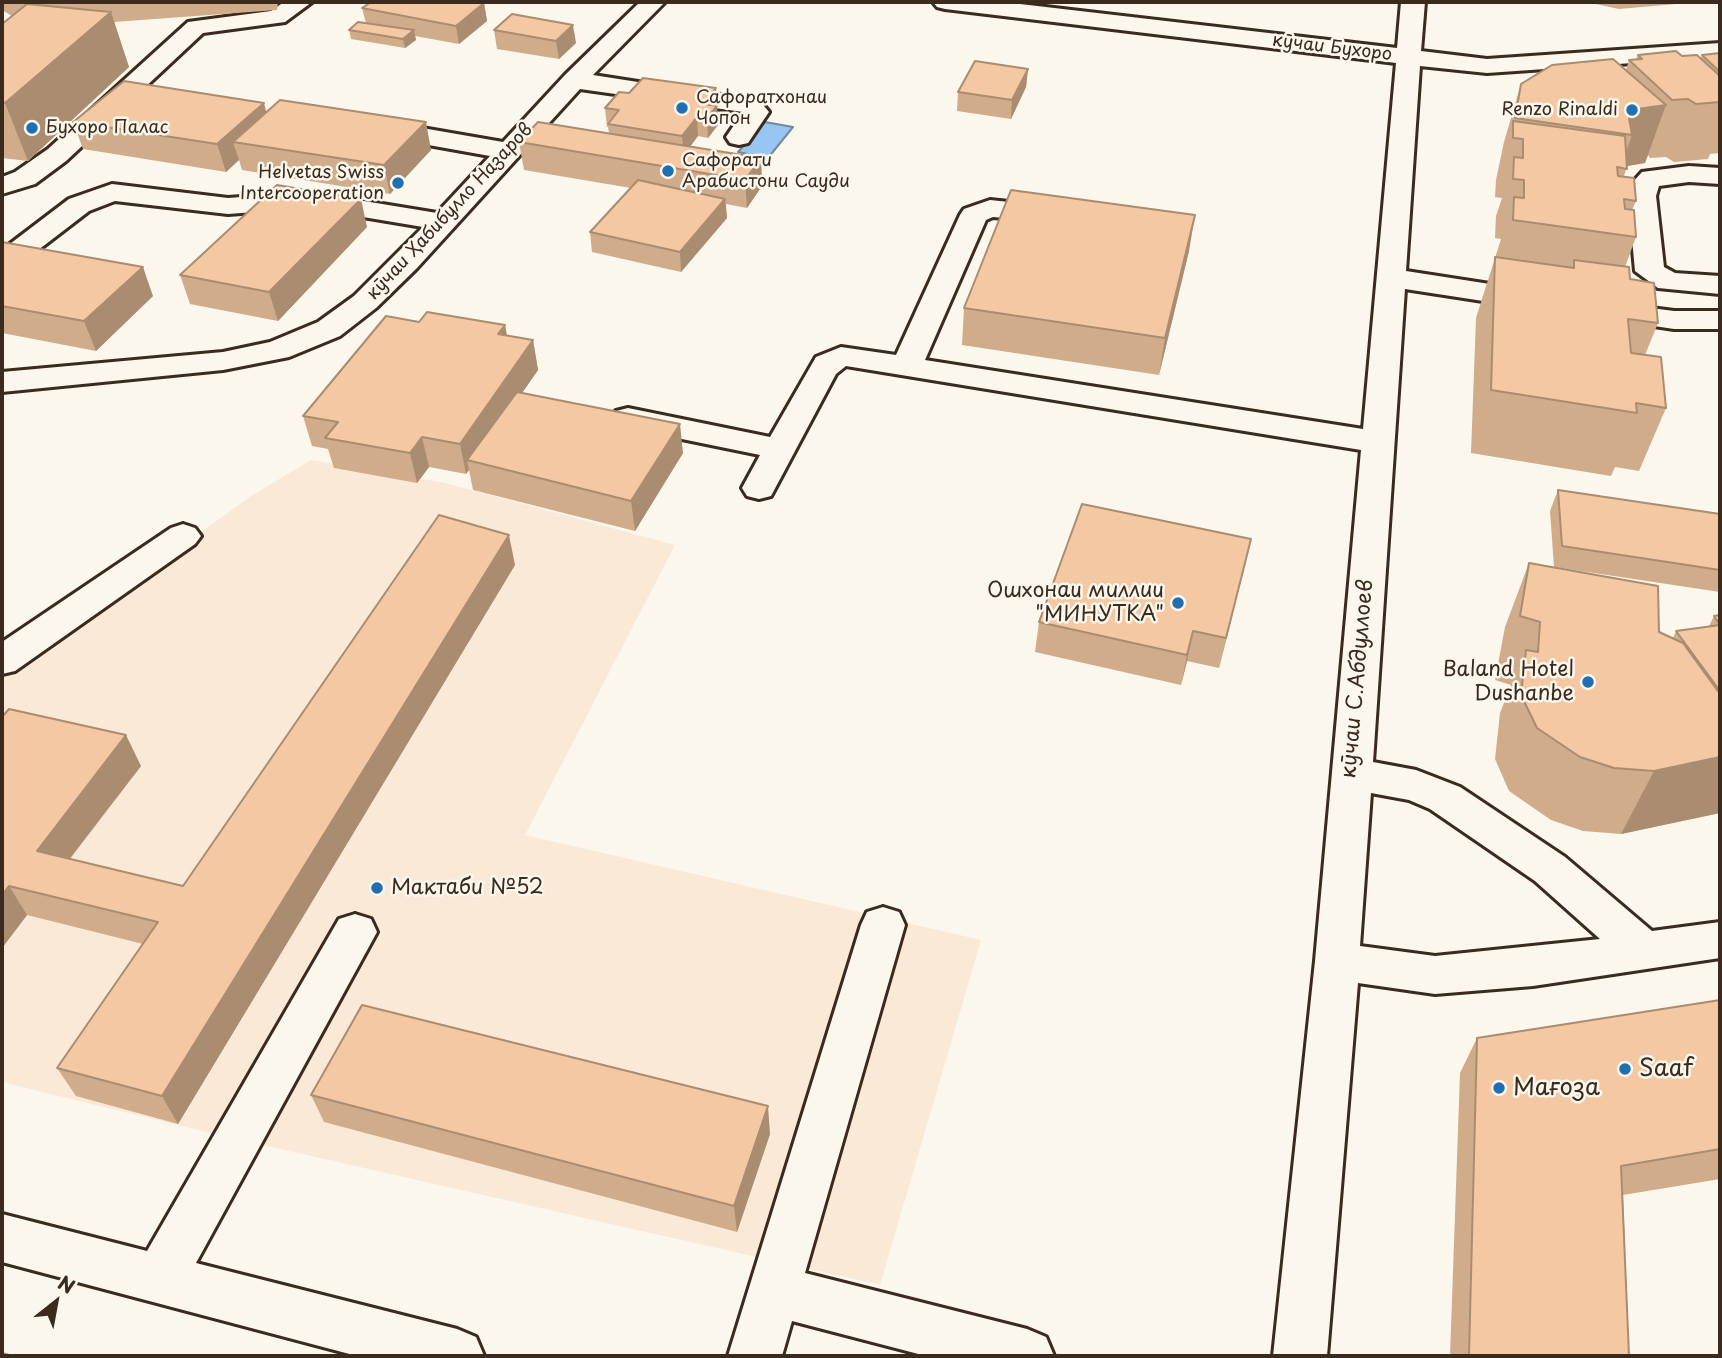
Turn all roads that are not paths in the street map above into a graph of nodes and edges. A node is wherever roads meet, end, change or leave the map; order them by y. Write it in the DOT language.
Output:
graph roads {
  1 [pos="300,2"];
  2 [pos="653,2"];
  3 [pos="945,2"];
  4 [pos="1413,2"];
  5 [pos="1720,50"];
  6 [pos="1409,58"];
  7 [pos="574,80"];
  8 [pos="346,123"];
  9 [pos="739,136"];
  10 [pos="509,151"];
  11 [pos="1720,176"];
  12 [pos="2,186"];
  13 [pos="1087,220"];
  14 [pos="443,222"];
  15 [pos="10,258"];
  16 [pos="1392,278"];
  17 [pos="1720,285"];
  18 [pos="1720,320"];
  19 [pos="907,366"];
  20 [pos="2,382"];
  21 [pos="602,413"];
  22 [pos="1378,442"];
  23 [pos="780,449"];
  24 [pos="759,488"];
  25 [pos="183,536"];
  26 [pos="2,661"];
  27 [pos="1350,773"];
  28 [pos="883,925"];
  29 [pos="355,932"];
  30 [pos="1720,940"];
  31 [pos="1644,951"];
  32 [pos="1337,961"];
  33 [pos="2,1238"];
  34 [pos="159,1279"];
  35 [pos="774,1291"];
  36 [pos="457,1356"];
  37 [pos="755,1356"];
  38 [pos="1027,1356"];
  39 [pos="1300,1356"];
  1 -- 12 [label="street"];
  2 -- 7 [label="street, кӯчаи Ҳабибулло Назаров"];
  3 -- 6 [label="street, кӯчаи Бухоро"];
  4 -- 6 [label="street, кӯчаи С.Абдуллоев"];
  5 -- 6 [label="street, кӯчаи Бухоро"];
  6 -- 16 [label="street, кӯчаи С.Абдуллоев"];
  7 -- 9 [label="street"];
  7 -- 10 [label="street, кӯчаи Ҳабибулло Назаров"];
  8 -- 10 [label="street"];
  10 -- 14 [label="street, кӯчаи Ҳабибулло Назаров"];
  11 -- 17 [label="street"];
  13 -- 19 [label="street"];
  14 -- 15 [label="street"];
  14 -- 20 [label="street, кӯчаи Ҳабибулло Назаров"];
  16 -- 18 [label="street"];
  16 -- 22 [label="street, кӯчаи С.Абдуллоев"];
  19 -- 22 [label="street"];
  19 -- 23 [label="street"];
  21 -- 23 [label="street"];
  22 -- 27 [label="street, кӯчаи С.Абдуллоев"];
  23 -- 24 [label="street"];
  25 -- 26 [label="street"];
  27 -- 31 [label="street"];
  27 -- 32 [label="street, кӯчаи С.Абдуллоев"];
  28 -- 35 [label="street"];
  29 -- 34 [label="street"];
  30 -- 31 [label="street"];
  31 -- 32 [label="street"];
  32 -- 39 [label="street, кӯчаи С.Абдуллоев"];
  33 -- 34 [label="street"];
  34 -- 36 [label="street"];
  35 -- 37 [label="street"];
  35 -- 38 [label="street"];
}
